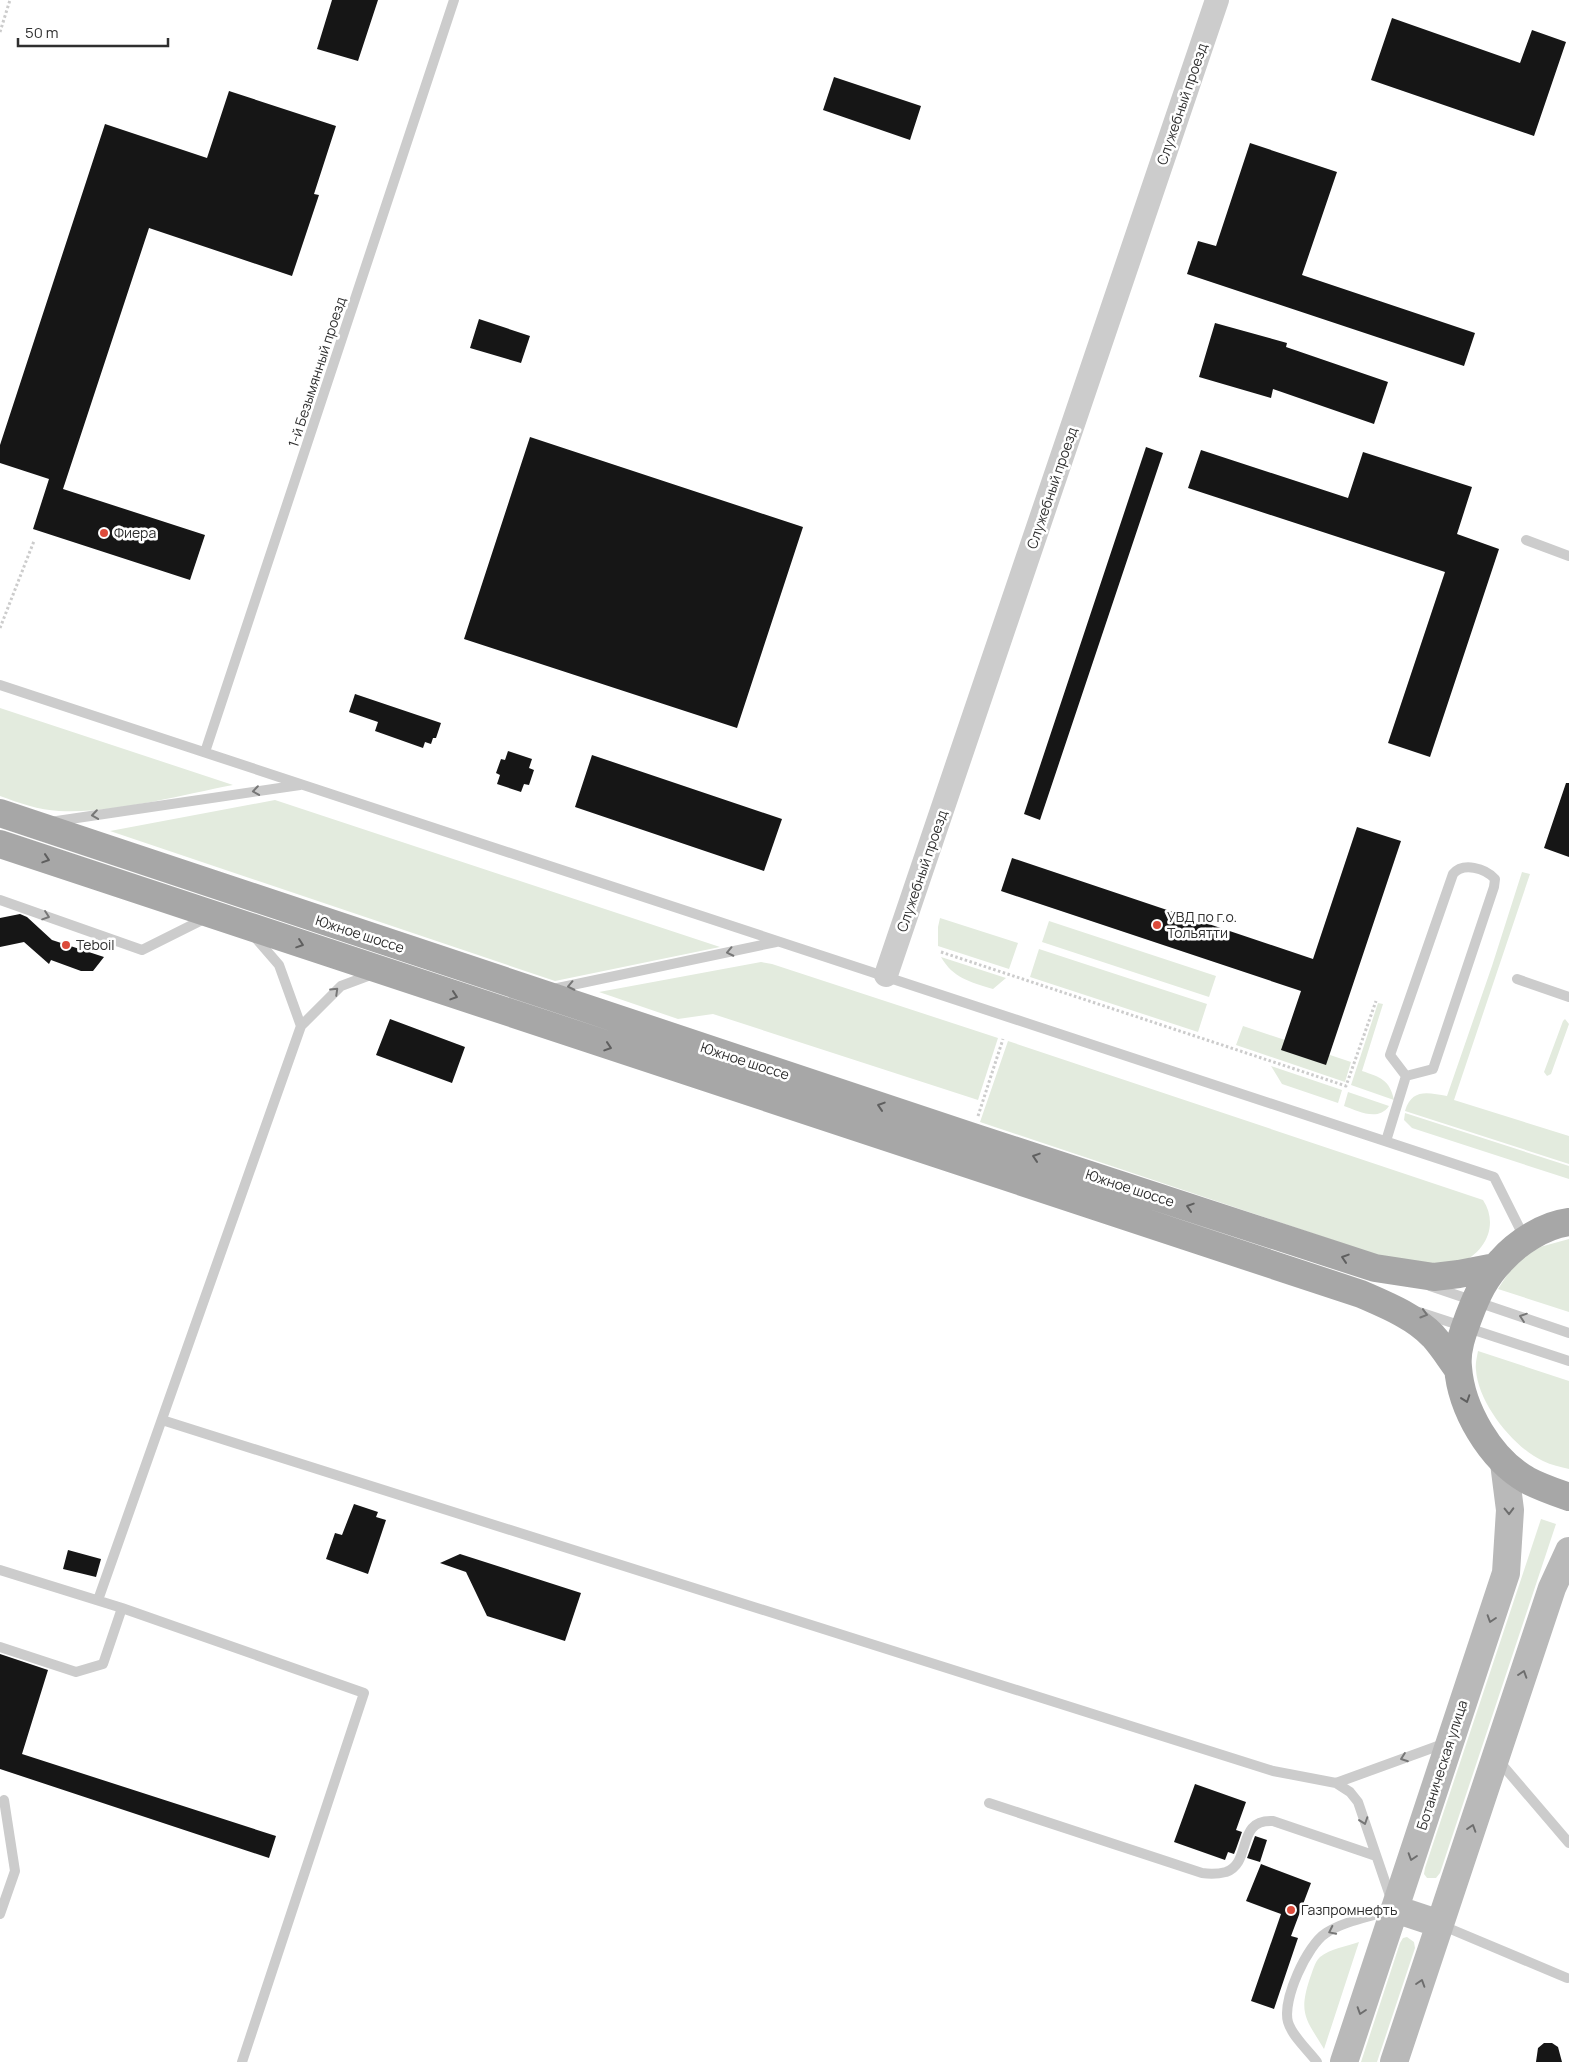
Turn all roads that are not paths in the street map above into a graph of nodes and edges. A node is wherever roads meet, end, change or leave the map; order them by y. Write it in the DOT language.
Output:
graph roads {
  1 [pos="454,0"];
  2 [pos="1217,0"];
  3 [pos="1526,540"];
  4 [pos="1569,556"];
  5 [pos="0,685"];
  6 [pos="205,752"];
  7 [pos="304,784"];
  8 [pos="0,813"];
  9 [pos="33,824"];
  10 [pos="0,844"];
  11 [pos="0,900"];
  12 [pos="213,915"];
  13 [pos="244,926"];
  14 [pos="777,942"];
  15 [pos="381,971"];
  16 [pos="886,975"];
  17 [pos="1517,979"];
  18 [pos="537,993"];
  19 [pos="1569,997"];
  20 [pos="301,1026"];
  21 [pos="1406,1076"];
  22 [pos="1386,1141"];
  23 [pos="1567,1221"];
  24 [pos="1526,1240"];
  25 [pos="1495,1267"];
  26 [pos="1376,1268"];
  27 [pos="1361,1294"];
  28 [pos="1475,1301"];
  29 [pos="1465,1326"];
  30 [pos="1569,1333"];
  31 [pos="1569,1361"];
  32 [pos="1458,1368"];
  33 [pos="162,1420"];
  34 [pos="1504,1463"];
  35 [pos="1569,1497"];
  36 [pos="1569,1551"];
  37 [pos="0,1570"];
  38 [pos="98,1600"];
  39 [pos="122,1608"];
  40 [pos="0,1647"];
  41 [pos="1450,1741"];
  42 [pos="1496,1757"];
  43 [pos="1336,1783"];
  44 [pos="4,1800"];
  45 [pos="989,1803"];
  46 [pos="1569,1843"];
  47 [pos="1376,1856"];
  48 [pos="1394,1909"];
  49 [pos="0,1914"];
  50 [pos="1440,1924"];
  51 [pos="1567,1978"];
  52 [pos="242,2062"];
  53 [pos="1317,2062"];
  54 [pos="1344,2062"];
  55 [pos="1394,2062"];
  1 -- 6 [label="lane, 1-й Безымянный проезд"];
  2 -- 16 [label="street, Служебный проезд"];
  3 -- 4 [label="lane"];
  5 -- 6 [label="lane"];
  6 -- 7 [label="lane"];
  7 -- 9 [label="lane, one-way"];
  7 -- 14 [label="lane"];
  8 -- 9 [label="main road, Южное шоссе"];
  9 -- 18 [label="main road, Южное шоссе"];
  10 -- 12 [label="main road, Южное шоссе, one-way"];
  11 -- 12 [label="lane, one-way"];
  12 -- 13 [label="main road, Южное шоссе"];
  13 -- 15 [label="main road, Южное шоссе, one-way"];
  13 -- 20 [label="lane"];
  14 -- 16 [label="lane"];
  14 -- 18 [label="lane, one-way"];
  20 -- 15 [label="lane, one-way"];
  15 -- 27 [label="main road, Южное шоссе, one-way"];
  16 -- 22 [label="lane"];
  17 -- 19 [label="lane"];
  26 -- 18 [label="main road, Южное шоссе, one-way"];
  20 -- 33 [label="lane"];
  21 -- 21 [label="lane"];
  21 -- 22 [label="lane"];
  22 -- 24 [label="lane"];
  23 -- 24 [label="main road"];
  24 -- 25 [label="main road"];
  25 -- 26 [label="main road, Южное шоссе"];
  25 -- 28 [label="main road"];
  26 -- 28 [label="lane"];
  27 -- 29 [label="lane, one-way"];
  27 -- 32 [label="main road, Южное шоссе"];
  28 -- 29 [label="main road"];
  30 -- 28 [label="lane, one-way"];
  29 -- 31 [label="lane"];
  29 -- 32 [label="main road"];
  32 -- 34 [label="main road, one-way"];
  33 -- 38 [label="lane"];
  33 -- 43 [label="lane"];
  34 -- 35 [label="main road"];
  34 -- 41 [label="main road, Ботаническая улица, one-way"];
  42 -- 36 [label="main road, one-way"];
  37 -- 38 [label="lane"];
  38 -- 39 [label="lane"];
  39 -- 40 [label="lane"];
  39 -- 52 [label="lane"];
  41 -- 43 [label="lane, one-way"];
  41 -- 48 [label="main road, Ботаническая улица, one-way"];
  42 -- 46 [label="lane"];
  50 -- 42 [label="main road, one-way"];
  43 -- 47 [label="lane, one-way"];
  44 -- 49 [label="lane"];
  45 -- 47 [label="lane"];
  47 -- 48 [label="lane"];
  48 -- 50 [label="main road"];
  48 -- 53 [label="lane, one-way"];
  48 -- 54 [label="main road, Ботаническая улица, one-way"];
  50 -- 51 [label="lane"];
  55 -- 50 [label="main road, one-way"];
}
